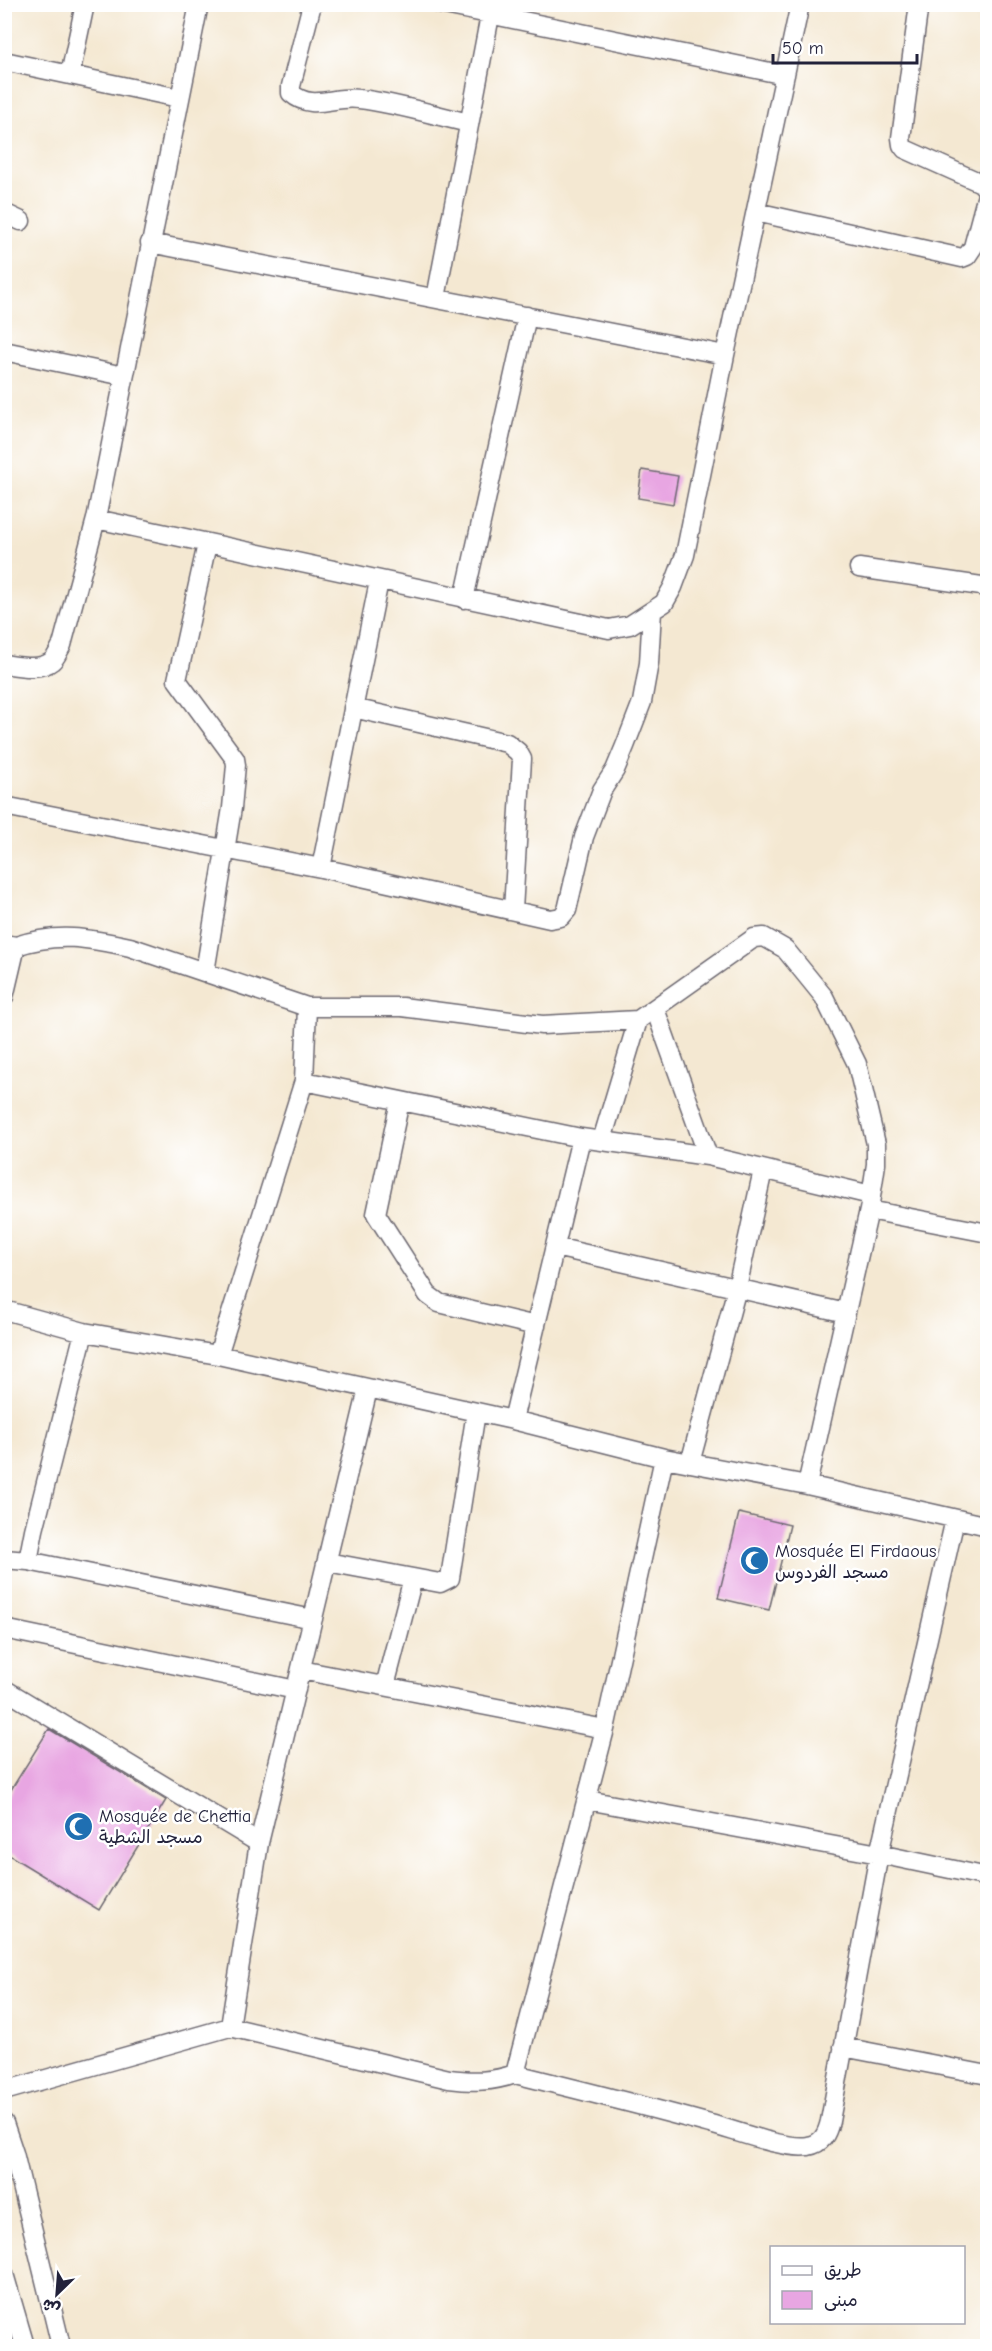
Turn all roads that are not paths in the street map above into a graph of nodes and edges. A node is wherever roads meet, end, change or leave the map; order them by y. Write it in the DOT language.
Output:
graph roads {
  1 [pos="85,4"];
  2 [pos="199,4"];
  3 [pos="312,4"];
  4 [pos="440,4"];
  5 [pos="800,4"];
  6 [pos="919,4"];
  7 [pos="491,10"];
  8 [pos="4,61"];
  9 [pos="70,75"];
  10 [pos="785,75"];
  11 [pos="179,98"];
  12 [pos="469,123"];
  13 [pos="987,191"];
  14 [pos="756,212"];
  15 [pos="4,213"];
  16 [pos="21,221"];
  17 [pos="150,243"];
  18 [pos="436,298"];
  19 [pos="527,316"];
  20 [pos="4,351"];
  21 [pos="725,355"];
  22 [pos="124,376"];
  23 [pos="96,519"];
  24 [pos="207,544"];
  25 [pos="859,568"];
  26 [pos="378,581"];
  27 [pos="987,587"];
  28 [pos="464,599"];
  29 [pos="652,611"];
  30 [pos="4,664"];
  31 [pos="353,708"];
  32 [pos="4,806"];
  33 [pos="225,848"];
  34 [pos="321,868"];
  35 [pos="513,910"];
  36 [pos="10,945"];
  37 [pos="205,972"];
  38 [pos="4,997"];
  39 [pos="307,1007"];
  40 [pos="655,1009"];
  41 [pos="638,1020"];
  42 [pos="304,1082"];
  43 [pos="400,1101"];
  44 [pos="581,1138"];
  45 [pos="602,1140"];
  46 [pos="708,1156"];
  47 [pos="763,1170"];
  48 [pos="870,1202"];
  49 [pos="987,1233"];
  50 [pos="555,1248"];
  51 [pos="737,1288"];
  52 [pos="4,1310"];
  53 [pos="846,1313"];
  54 [pos="536,1326"];
  55 [pos="84,1332"];
  56 [pos="218,1355"];
  57 [pos="368,1389"];
  58 [pos="476,1412"];
  59 [pos="513,1420"];
  60 [pos="664,1458"];
  61 [pos="690,1463"];
  62 [pos="807,1485"];
  63 [pos="955,1519"];
  64 [pos="987,1526"];
  65 [pos="4,1559"];
  66 [pos="28,1562"];
  67 [pos="327,1562"];
  68 [pos="413,1578"];
  69 [pos="313,1619"];
  70 [pos="4,1629"];
  71 [pos="301,1670"];
  72 [pos="385,1686"];
  73 [pos="4,1689"];
  74 [pos="296,1690"];
  75 [pos="605,1729"];
  76 [pos="587,1800"];
  77 [pos="259,1843"];
  78 [pos="879,1854"];
  79 [pos="987,1877"];
  80 [pos="230,2027"];
  81 [pos="843,2047"];
  82 [pos="515,2074"];
  83 [pos="987,2075"];
  84 [pos="4,2091"];
  85 [pos="4,2123"];
  86 [pos="9,2155"];
  87 [pos="4,2274"];
  88 [pos="25,2346"];
  89 [pos="61,2346"];
  1 -- 9 [label="street"];
  2 -- 11 [label="street"];
  3 -- 12 [label="street"];
  4 -- 7 [label="street"];
  5 -- 10 [label="street"];
  6 -- 13 [label="street"];
  7 -- 10 [label="street"];
  7 -- 12 [label="street"];
  8 -- 9 [label="street"];
  9 -- 11 [label="street"];
  10 -- 14 [label="street"];
  11 -- 17 [label="street"];
  12 -- 18 [label="street"];
  13 -- 14 [label="street"];
  14 -- 21 [label="street"];
  15 -- 16 [label="street"];
  17 -- 18 [label="street"];
  17 -- 22 [label="street"];
  18 -- 19 [label="street"];
  19 -- 21 [label="street"];
  19 -- 28 [label="street"];
  20 -- 22 [label="street"];
  21 -- 29 [label="street"];
  22 -- 23 [label="street"];
  23 -- 24 [label="street"];
  23 -- 30 [label="street"];
  24 -- 26 [label="street"];
  24 -- 33 [label="street"];
  25 -- 27 [label="street"];
  26 -- 28 [label="street"];
  26 -- 31 [label="street"];
  28 -- 29 [label="street"];
  29 -- 35 [label="street"];
  31 -- 34 [label="street"];
  31 -- 35 [label="street"];
  32 -- 33 [label="street"];
  33 -- 34 [label="street"];
  33 -- 37 [label="street"];
  34 -- 35 [label="street"];
  36 -- 37 [label="street"];
  36 -- 38 [label="street"];
  37 -- 39 [label="street"];
  39 -- 41 [label="street"];
  39 -- 42 [label="street"];
  40 -- 41 [label="street"];
  40 -- 46 [label="street"];
  40 -- 48 [label="street"];
  41 -- 45 [label="street"];
  42 -- 43 [label="street"];
  42 -- 56 [label="street"];
  43 -- 44 [label="street"];
  43 -- 54 [label="street"];
  44 -- 45 [label="street"];
  44 -- 50 [label="street"];
  45 -- 46 [label="street"];
  46 -- 47 [label="street"];
  47 -- 48 [label="street"];
  47 -- 51 [label="street"];
  48 -- 49 [label="street"];
  48 -- 53 [label="street"];
  50 -- 51 [label="street"];
  50 -- 54 [label="street"];
  51 -- 53 [label="street"];
  51 -- 61 [label="street"];
  52 -- 55 [label="street"];
  53 -- 62 [label="street"];
  54 -- 59 [label="street"];
  55 -- 56 [label="street"];
  55 -- 66 [label="street"];
  56 -- 57 [label="street"];
  57 -- 58 [label="street"];
  57 -- 67 [label="street"];
  58 -- 59 [label="street"];
  58 -- 68 [label="street"];
  59 -- 60 [label="street"];
  60 -- 61 [label="street"];
  60 -- 75 [label="street"];
  61 -- 62 [label="street"];
  62 -- 63 [label="street"];
  63 -- 64 [label="street"];
  63 -- 78 [label="street"];
  65 -- 66 [label="street"];
  66 -- 69 [label="street"];
  67 -- 68 [label="street"];
  67 -- 69 [label="street"];
  68 -- 72 [label="street"];
  69 -- 71 [label="street"];
  70 -- 74 [label="street"];
  71 -- 72 [label="street"];
  71 -- 74 [label="street"];
  72 -- 75 [label="street"];
  73 -- 77 [label="street"];
  74 -- 77 [label="street"];
  75 -- 76 [label="street"];
  76 -- 78 [label="street"];
  76 -- 82 [label="street"];
  77 -- 80 [label="street"];
  78 -- 79 [label="street"];
  78 -- 81 [label="street"];
  80 -- 82 [label="street"];
  80 -- 84 [label="street"];
  81 -- 82 [label="street"];
  81 -- 83 [label="street"];
  85 -- 86 [label="street"];
  86 -- 89 [label="street"];
  87 -- 88 [label="street"];
}
